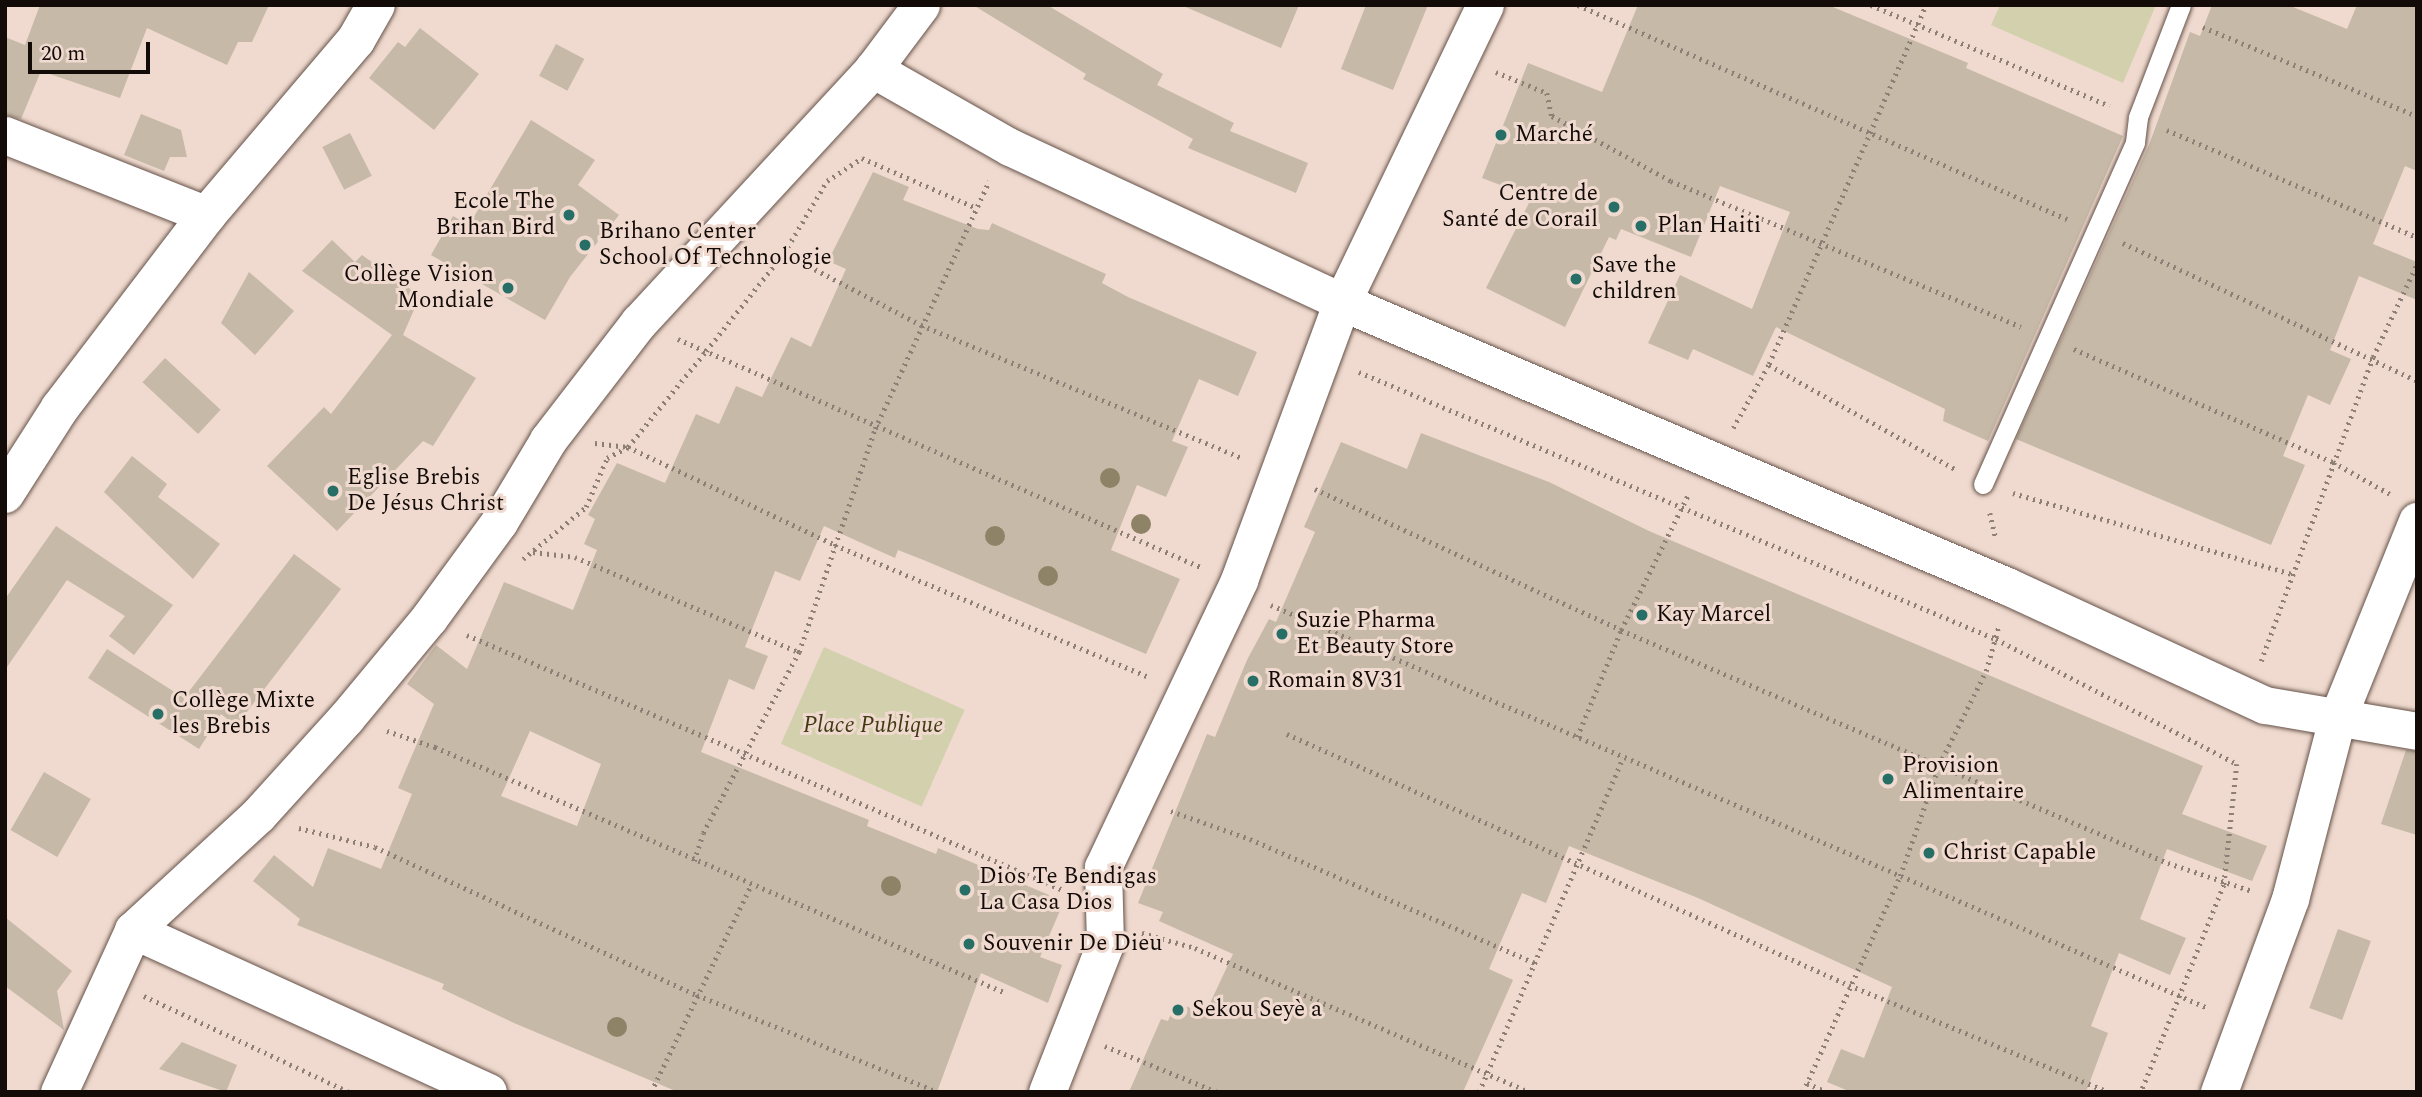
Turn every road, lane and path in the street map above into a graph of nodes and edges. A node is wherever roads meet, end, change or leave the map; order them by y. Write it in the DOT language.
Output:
graph roads {
  1 [pos="376,5"];
  2 [pos="920,5"];
  3 [pos="1485,5"];
  4 [pos="1578,5"];
  5 [pos="1926,5"];
  6 [pos="2178,11"];
  7 [pos="1460,58"];
  8 [pos="873,69"];
  9 [pos="2417,116"];
  10 [pos="1870,133"];
  11 [pos="5,135"];
  12 [pos="1010,147"];
  13 [pos="974,207"];
  14 [pos="208,215"];
  15 [pos="2092,230"];
  16 [pos="1819,246"];
  17 [pos="783,253"];
  18 [pos="2417,264"];
  19 [pos="1342,302"];
  20 [pos="639,322"];
  21 [pos="921,325"];
  22 [pos="2049,338"];
  23 [pos="706,351"];
  24 [pos="2373,357"];
  25 [pos="1326,358"];
  26 [pos="1769,365"];
  27 [pos="2417,381"];
  28 [pos="875,429"];
  29 [pos="548,440"];
  30 [pos="628,447"];
  31 [pos="1714,461"];
  32 [pos="2333,462"];
  33 [pos="1277,472"];
  34 [pos="1983,484"];
  35 [pos="5,494"];
  36 [pos="1678,508"];
  37 [pos="2405,508"];
  38 [pos="499,522"];
  39 [pos="835,545"];
  40 [pos="533,552"];
  41 [pos="511,567"];
  42 [pos="2291,574"];
  43 [pos="1237,585"];
  44 [pos="429,618"];
  45 [pos="1621,630"];
  46 [pos="799,652"];
  47 [pos="1986,671"];
  48 [pos="1186,694"];
  49 [pos="2249,697"];
  50 [pos="346,718"];
  51 [pos="2337,719"];
  52 [pos="2417,731"];
  53 [pos="1287,734"];
  54 [pos="1577,737"];
  55 [pos="745,757"];
  56 [pos="1623,758"];
  57 [pos="1939,765"];
  58 [pos="1136,798"];
  59 [pos="258,815"];
  60 [pos="694,860"];
  61 [pos="1576,865"];
  62 [pos="1900,876"];
  63 [pos="751,885"];
  64 [pos="2224,885"];
  65 [pos="2290,899"];
  66 [pos="1102,909"];
  67 [pos="134,930"];
  68 [pos="1535,963"];
  69 [pos="1849,985"];
  70 [pos="137,993"];
  71 [pos="1006,993"];
  72 [pos="696,995"];
  73 [pos="2181,998"];
  74 [pos="2244,1023"];
  75 [pos="1070,1032"];
  76 [pos="1487,1072"];
  77 [pos="1807,1083"];
  78 [pos="59,1092"];
  79 [pos="349,1092"];
  80 [pos="488,1092"];
  81 [pos="651,1092"];
  82 [pos="938,1092"];
  83 [pos="1046,1092"];
  84 [pos="1217,1092"];
  85 [pos="1479,1092"];
  86 [pos="1529,1092"];
  87 [pos="1803,1092"];
  88 [pos="1826,1092"];
  89 [pos="2108,1092"];
  90 [pos="2141,1092"];
  91 [pos="2219,1092"];
  1 -- 14 [label="street"];
  2 -- 8 [label="street"];
  3 -- 7 [label="street"];
  4 -- 10 [label="path"];
  5 -- 10 [label="path"];
  6 -- 9 [label="path"];
  6 -- 15 [label="lane"];
  7 -- 16 [label="path"];
  7 -- 19 [label="street"];
  8 -- 12 [label="street"];
  8 -- 20 [label="street"];
  10 -- 15 [label="path"];
  10 -- 16 [label="path"];
  11 -- 14 [label="street"];
  12 -- 13 [label="path"];
  12 -- 19 [label="street"];
  13 -- 17 [label="path"];
  13 -- 21 [label="path"];
  14 -- 35 [label="street"];
  15 -- 22 [label="lane"];
  15 -- 24 [label="path"];
  16 -- 22 [label="path"];
  16 -- 26 [label="path"];
  17 -- 21 [label="path"];
  17 -- 23 [label="path"];
  18 -- 24 [label="path"];
  19 -- 25 [label="street"];
  19 -- 31 [label="street"];
  20 -- 23 [label="path"];
  20 -- 29 [label="street"];
  21 -- 28 [label="path"];
  21 -- 33 [label="path"];
  22 -- 32 [label="path"];
  22 -- 34 [label="lane"];
  23 -- 28 [label="path"];
  23 -- 30 [label="path"];
  24 -- 27 [label="path"];
  24 -- 32 [label="path"];
  25 -- 33 [label="street"];
  25 -- 36 [label="path"];
  26 -- 31 [label="path"];
  26 -- 34 [label="path"];
  28 -- 39 [label="path"];
  28 -- 43 [label="path"];
  29 -- 30 [label="path"];
  29 -- 38 [label="street"];
  30 -- 39 [label="path"];
  30 -- 40 [label="path"];
  31 -- 36 [label="path"];
  31 -- 49 [label="street"];
  32 -- 37 [label="path"];
  32 -- 42 [label="path"];
  33 -- 43 [label="street"];
  33 -- 45 [label="path"];
  34 -- 42 [label="path"];
  36 -- 45 [label="path"];
  36 -- 64 [label="path"];
  37 -- 51 [label="street"];
  38 -- 40 [label="path"];
  38 -- 44 [label="street"];
  39 -- 46 [label="path"];
  39 -- 48 [label="path"];
  40 -- 41 [label="path"];
  40 -- 46 [label="path"];
  42 -- 49 [label="path"];
  43 -- 48 [label="street"];
  43 -- 54 [label="path"];
  44 -- 50 [label="street"];
  44 -- 55 [label="path"];
  45 -- 54 [label="path"];
  45 -- 57 [label="path"];
  46 -- 55 [label="path"];
  47 -- 57 [label="path"];
  48 -- 58 [label="street"];
  49 -- 51 [label="street"];
  50 -- 59 [label="street"];
  50 -- 60 [label="path"];
  51 -- 52 [label="street"];
  51 -- 65 [label="street"];
  53 -- 61 [label="path"];
  54 -- 56 [label="path"];
  55 -- 60 [label="path"];
  55 -- 66 [label="path"];
  56 -- 61 [label="path"];
  56 -- 62 [label="path"];
  57 -- 62 [label="path"];
  57 -- 64 [label="path"];
  58 -- 66 [label="street"];
  58 -- 68 [label="path"];
  59 -- 67 [label="street"];
  59 -- 72 [label="path"];
  60 -- 63 [label="path"];
  61 -- 68 [label="path"];
  61 -- 69 [label="path"];
  62 -- 69 [label="path"];
  62 -- 73 [label="path"];
  63 -- 71 [label="path"];
  63 -- 72 [label="path"];
  64 -- 65 [label="path"];
  64 -- 73 [label="path"];
  65 -- 74 [label="street"];
  66 -- 75 [label="street"];
  66 -- 76 [label="path"];
  67 -- 78 [label="street"];
  67 -- 80 [label="street"];
  68 -- 76 [label="path"];
  69 -- 77 [label="path"];
  69 -- 89 [label="path"];
  70 -- 79 [label="path"];
  72 -- 81 [label="path"];
  72 -- 82 [label="path"];
  73 -- 74 [label="path"];
  73 -- 90 [label="path"];
  74 -- 91 [label="street"];
  75 -- 83 [label="street"];
  75 -- 84 [label="path"];
  76 -- 85 [label="path"];
  76 -- 86 [label="path"];
  77 -- 87 [label="path"];
  77 -- 88 [label="path"];
}
